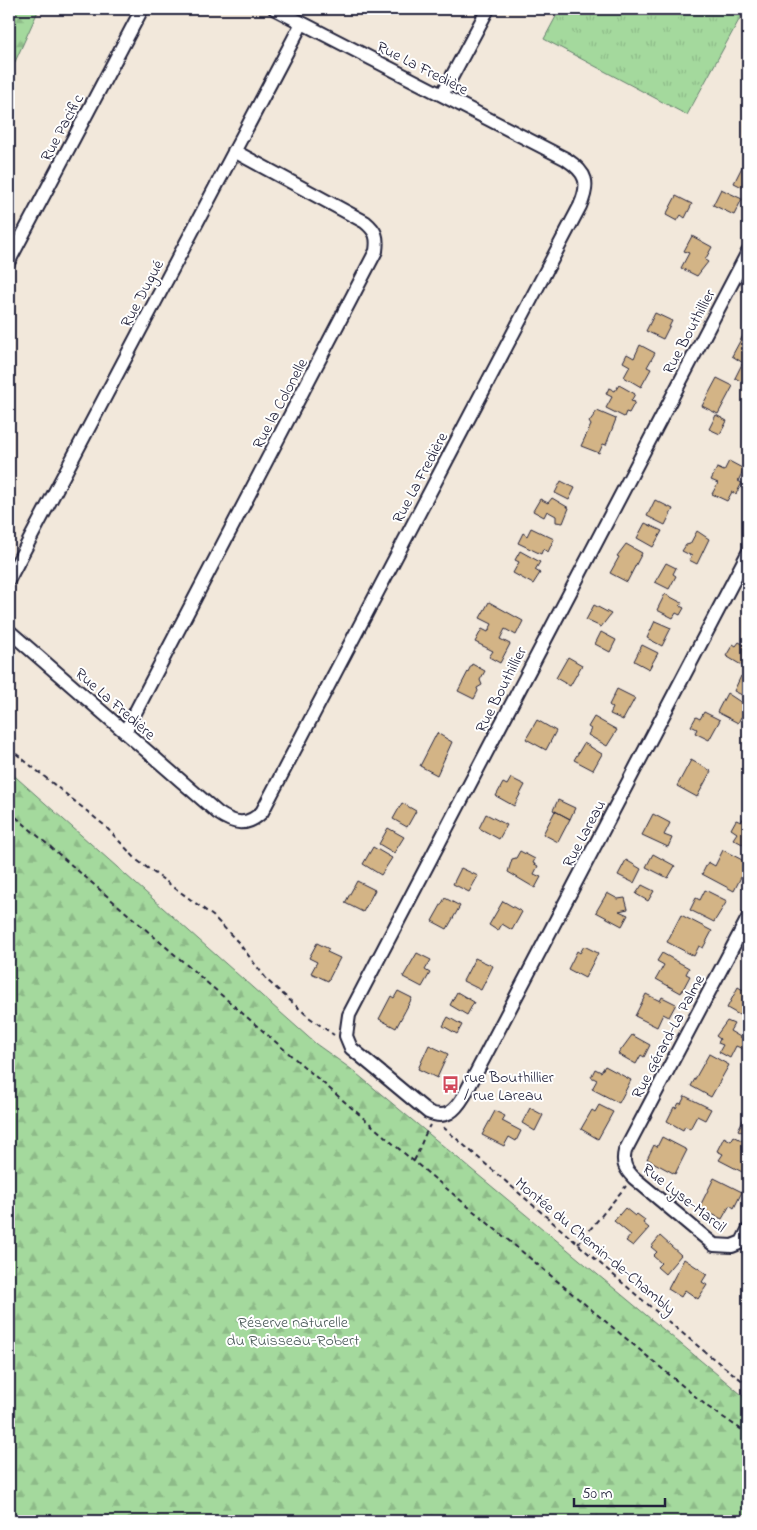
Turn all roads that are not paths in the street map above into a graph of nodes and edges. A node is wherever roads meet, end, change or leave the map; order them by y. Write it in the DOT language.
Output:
graph roads {
  1 [pos="142,9"];
  2 [pos="275,9"];
  3 [pos="488,9"];
  4 [pos="302,23"];
  5 [pos="442,96"];
  6 [pos="234,151"];
  7 [pos="748,252"];
  8 [pos="9,261"];
  9 [pos="748,553"];
  10 [pos="9,579"];
  11 [pos="9,631"];
  12 [pos="125,732"];
  13 [pos="748,918"];
  14 [pos="437,1116"];
  15 [pos="630,1174"];
  16 [pos="748,1230"];
  1 -- 8 [label="street, Rue Pacific"];
  2 -- 4 [label="street, Rue La Fredière"];
  3 -- 5 [label="street"];
  4 -- 5 [label="street, Rue La Fredière"];
  4 -- 6 [label="street, Rue Dugué"];
  5 -- 12 [label="street, Rue La Fredière"];
  6 -- 10 [label="street, Rue Dugué"];
  6 -- 12 [label="street, Rue la Colonelle"];
  7 -- 14 [label="street, Rue Bouthillier"];
  9 -- 14 [label="street, Rue Lareau"];
  11 -- 12 [label="street, Rue La Fredière"];
  13 -- 15 [label="street, Rue Gérard-La Palme"];
  15 -- 16 [label="street, Rue Lyse-Marcil"];
}
